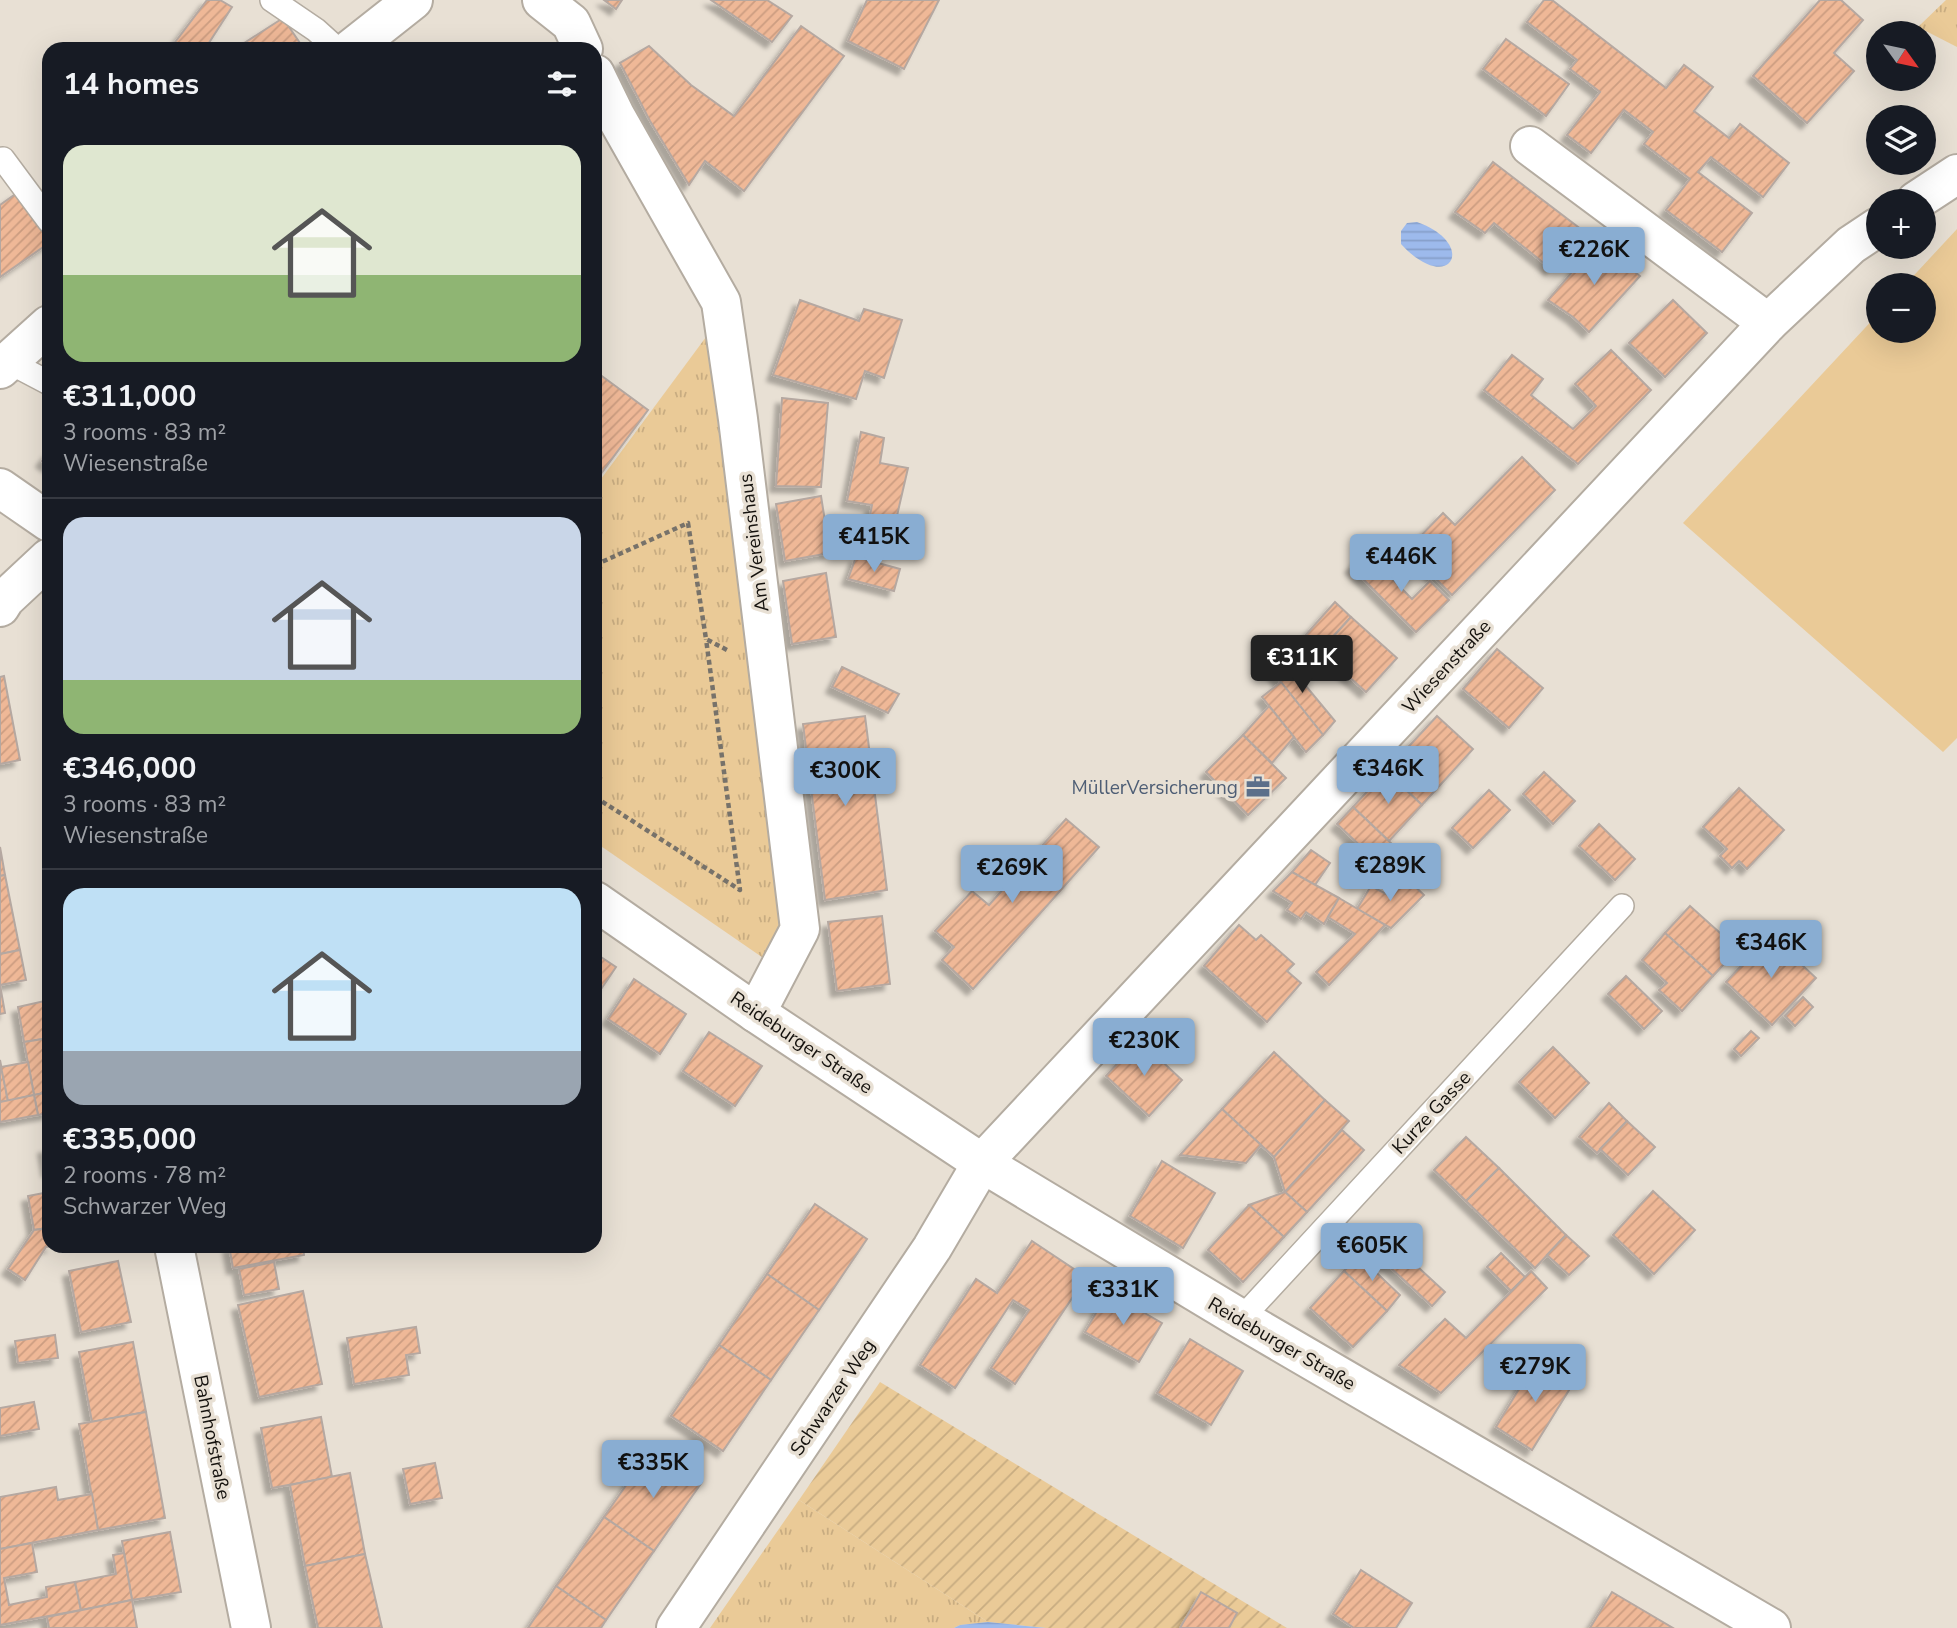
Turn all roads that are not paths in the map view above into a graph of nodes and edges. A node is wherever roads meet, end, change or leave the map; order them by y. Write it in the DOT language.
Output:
graph roads {
  1 [pos="272,0"];
  2 [pos="413,0"];
  3 [pos="542,0"];
  4 [pos="329,42"];
  5 [pos="360,42"];
  6 [pos="580,42"];
  7 [pos="605,123"];
  8 [pos="1530,146"];
  9 [pos="3,159"];
  10 [pos="1957,174"];
  11 [pos="1934,189"];
  12 [pos="42,212"];
  13 [pos="1866,236"];
  14 [pos="1768,323"];
  15 [pos="42,331"];
  16 [pos="4,365"];
  17 [pos="42,380"];
  18 [pos="0,488"];
  19 [pos="42,517"];
  20 [pos="42,565"];
  21 [pos="0,607"];
  22 [pos="602,906"];
  23 [pos="1622,906"];
  24 [pos="756,1013"];
  25 [pos="982,1163"];
  26 [pos="175,1253"];
  27 [pos="1241,1319"];
  28 [pos="251,1628"];
  29 [pos="676,1628"];
  30 [pos="1771,1628"];
  1 -- 4 [label="lane"];
  2 -- 5 [label="street"];
  3 -- 6 [label="street"];
  7 -- 24 [label="street, Am Vereinshaus"];
  8 -- 14 [label="street"];
  9 -- 12 [label="lane"];
  10 -- 11 [label="street"];
  13 -- 14 [label="street, Wiesenstraße"];
  14 -- 25 [label="street, Wiesenstraße"];
  15 -- 16 [label="street"];
  16 -- 17 [label="lane"];
  18 -- 19 [label="street"];
  20 -- 21 [label="street"];
  22 -- 24 [label="street, Reideburger Straße"];
  23 -- 27 [label="lane, Kurze Gasse"];
  24 -- 25 [label="street, Reideburger Straße"];
  25 -- 27 [label="street, Reideburger Straße"];
  25 -- 29 [label="street, Schwarzer Weg"];
  26 -- 28 [label="street, Bahnhofstraße"];
  27 -- 30 [label="street, Reideburger Straße"];
}
